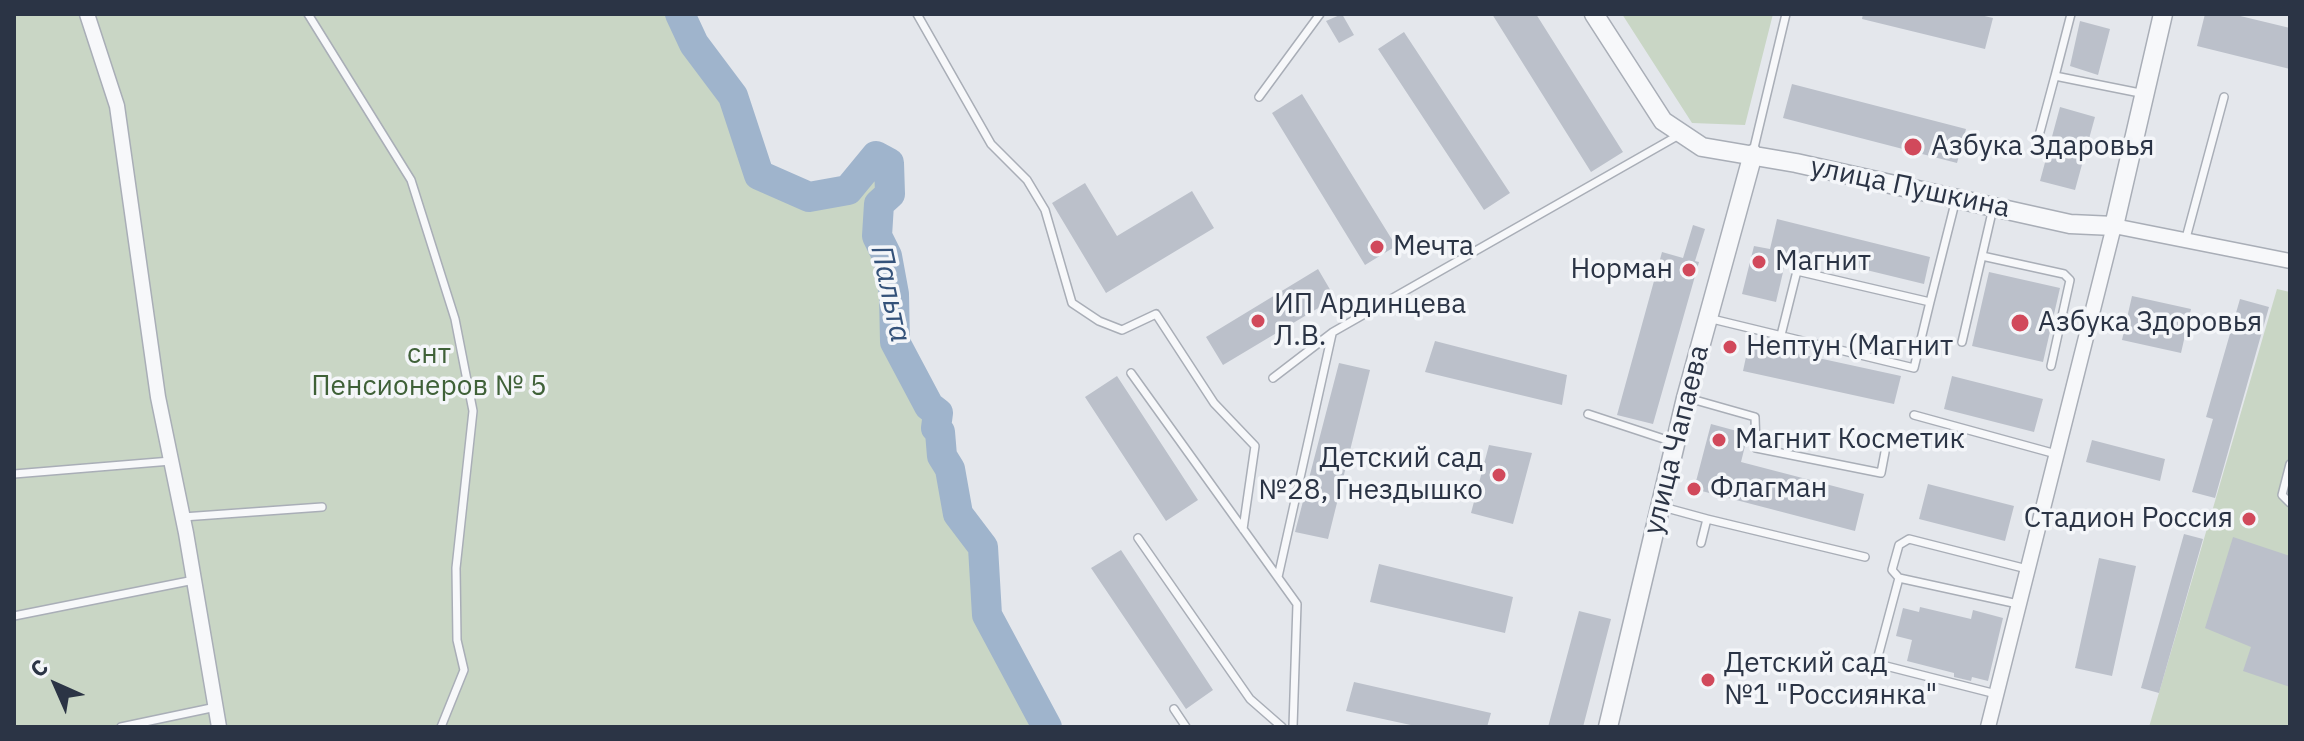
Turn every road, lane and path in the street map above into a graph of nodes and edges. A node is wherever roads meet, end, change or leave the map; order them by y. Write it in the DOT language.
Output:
graph roads {
  1 [pos="87,14"];
  2 [pos="308,14"];
  3 [pos="917,14"];
  4 [pos="1320,14"];
  5 [pos="1594,14"];
  6 [pos="1786,14"];
  7 [pos="2071,14"];
  8 [pos="2163,14"];
  9 [pos="2055,76"];
  10 [pos="2145,94"];
  11 [pos="1259,97"];
  12 [pos="2224,97"];
  13 [pos="1680,134"];
  14 [pos="2037,143"];
  15 [pos="1753,154"];
  16 [pos="1957,197"];
  17 [pos="1993,206"];
  18 [pos="2114,226"];
  19 [pos="2186,238"];
  20 [pos="1982,256"];
  21 [pos="2290,261"];
  22 [pos="1930,302"];
  23 [pos="1708,318"];
  24 [pos="1333,332"];
  25 [pos="1781,335"];
  26 [pos="1962,342"];
  27 [pos="2051,366"];
  28 [pos="1131,373"];
  29 [pos="1273,378"];
  30 [pos="1686,398"];
  31 [pos="1588,414"];
  32 [pos="1914,415"];
  33 [pos="1675,443"];
  34 [pos="1885,452"];
  35 [pos="2056,454"];
  36 [pos="171,461"];
  37 [pos="2290,464"];
  38 [pos="14,474"];
  39 [pos="2290,503"];
  40 [pos="1660,506"];
  41 [pos="322,507"];
  42 [pos="183,517"];
  43 [pos="1707,519"];
  44 [pos="1243,529"];
  45 [pos="1138,538"];
  46 [pos="1701,543"];
  47 [pos="1865,557"];
  48 [pos="2027,569"];
  49 [pos="1278,577"];
  50 [pos="1899,578"];
  51 [pos="194,580"];
  52 [pos="2018,604"];
  53 [pos="14,616"];
  54 [pos="1996,694"];
  55 [pos="216,707"];
  56 [pos="1174,709"];
  57 [pos="121,727"];
  58 [pos="219,727"];
  59 [pos="441,727"];
  60 [pos="1186,727"];
  61 [pos="1282,727"];
  62 [pos="1293,727"];
  63 [pos="1608,727"];
  64 [pos="1988,727"];
  1 -- 36 [label="street"];
  2 -- 59 [label="lane"];
  3 -- 44 [label="lane"];
  4 -- 11 [label="lane"];
  5 -- 13 [label="street, улица Пушкина"];
  6 -- 15 [label="lane"];
  7 -- 9 [label="lane"];
  8 -- 10 [label="street"];
  9 -- 10 [label="lane"];
  9 -- 14 [label="lane"];
  10 -- 18 [label="street"];
  12 -- 19 [label="lane"];
  13 -- 15 [label="street, улица Пушкина"];
  13 -- 24 [label="lane"];
  15 -- 16 [label="street, улица Пушкина"];
  15 -- 23 [label="street, улица Чапаева"];
  16 -- 17 [label="street, улица Пушкина"];
  16 -- 22 [label="lane"];
  17 -- 18 [label="street, улица Пушкина"];
  17 -- 20 [label="lane"];
  18 -- 19 [label="street, улица Пушкина"];
  18 -- 35 [label="street"];
  19 -- 21 [label="street, улица Пушкина"];
  20 -- 26 [label="lane"];
  20 -- 27 [label="lane"];
  22 -- 25 [label="lane"];
  22 -- 25 [label="lane"];
  23 -- 25 [label="lane"];
  23 -- 30 [label="street, улица Чапаева"];
  24 -- 29 [label="lane"];
  24 -- 49 [label="lane"];
  28 -- 44 [label="lane"];
  30 -- 33 [label="street, улица Чапаева"];
  30 -- 34 [label="lane"];
  31 -- 33 [label="lane"];
  32 -- 35 [label="lane"];
  33 -- 40 [label="street, улица Чапаева"];
  35 -- 48 [label="street"];
  36 -- 38 [label="lane"];
  36 -- 42 [label="street"];
  37 -- 39 [label="lane"];
  40 -- 43 [label="lane"];
  40 -- 63 [label="street, улица Чапаева"];
  41 -- 42 [label="lane"];
  42 -- 51 [label="street"];
  43 -- 46 [label="lane"];
  43 -- 47 [label="lane"];
  44 -- 49 [label="lane"];
  45 -- 61 [label="lane"];
  48 -- 50 [label="lane"];
  48 -- 52 [label="street"];
  49 -- 62 [label="lane"];
  50 -- 52 [label="lane"];
  50 -- 54 [label="lane"];
  51 -- 53 [label="lane"];
  51 -- 55 [label="street"];
  52 -- 54 [label="street"];
  54 -- 64 [label="street"];
  55 -- 57 [label="lane"];
  55 -- 58 [label="street"];
  56 -- 60 [label="lane"];
}
